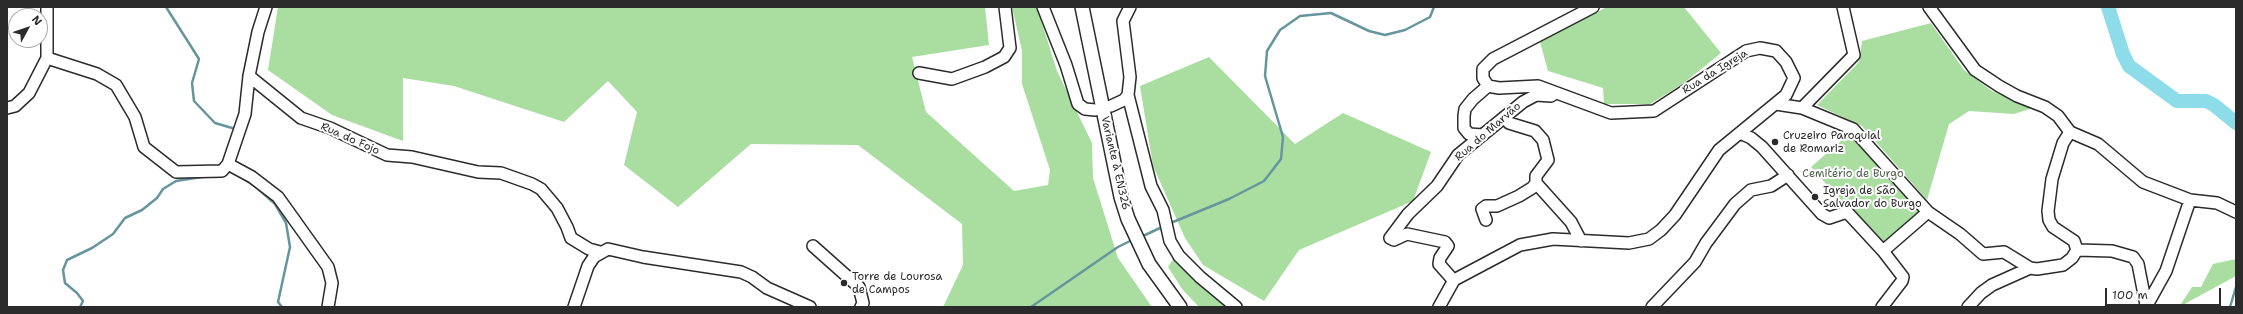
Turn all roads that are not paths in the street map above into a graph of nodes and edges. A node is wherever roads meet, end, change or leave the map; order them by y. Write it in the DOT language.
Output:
graph roads {
  1 [pos="47,7"];
  2 [pos="266,7"];
  3 [pos="1005,7"];
  4 [pos="1043,7"];
  5 [pos="1082,7"];
  6 [pos="1130,7"];
  7 [pos="1593,7"];
  8 [pos="1844,7"];
  9 [pos="1930,7"];
  10 [pos="48,58"];
  11 [pos="919,73"];
  12 [pos="249,76"];
  13 [pos="1488,86"];
  14 [pos="1555,92"];
  15 [pos="1128,95"];
  16 [pos="1776,104"];
  17 [pos="1111,106"];
  18 [pos="7,108"];
  19 [pos="1802,108"];
  20 [pos="1095,110"];
  21 [pos="1505,117"];
  22 [pos="2070,132"];
  23 [pos="1740,133"];
  24 [pos="1483,135"];
  25 [pos="228,164"];
  26 [pos="1788,174"];
  27 [pos="1536,183"];
  28 [pos="2190,200"];
  29 [pos="1928,212"];
  30 [pos="2236,212"];
  31 [pos="1486,220"];
  32 [pos="1581,241"];
  33 [pos="813,246"];
  34 [pos="2077,250"];
  35 [pos="1883,251"];
  36 [pos="600,252"];
  37 [pos="2030,268"];
  38 [pos="1454,282"];
  39 [pos="2146,306"];
  40 [pos="328,307"];
  41 [pos="574,307"];
  42 [pos="810,307"];
  43 [pos="861,307"];
  44 [pos="1180,307"];
  45 [pos="1236,307"];
  46 [pos="1439,307"];
  47 [pos="1652,307"];
  48 [pos="1882,307"];
  49 [pos="1968,307"];
  1 -- 10 [label="street"];
  2 -- 12 [label="street"];
  3 -- 11 [label="street"];
  4 -- 20 [label="street"];
  5 -- 44 [label="main road, Variante à EN326"];
  6 -- 15 [label="street"];
  7 -- 13 [label="street"];
  8 -- 19 [label="street"];
  9 -- 22 [label="street"];
  10 -- 18 [label="street"];
  10 -- 25 [label="street"];
  12 -- 25 [label="street"];
  12 -- 36 [label="street, Rua do Fojo"];
  13 -- 14 [label="street, Rua da Igreja"];
  13 -- 24 [label="street"];
  14 -- 16 [label="street, Rua da Igreja"];
  14 -- 21 [label="street, Rua do Marvão"];
  15 -- 17 [label="street"];
  15 -- 45 [label="street"];
  16 -- 19 [label="street"];
  16 -- 23 [label="street, Rua da Igreja"];
  19 -- 29 [label="street"];
  21 -- 24 [label="street, Rua do Marvão"];
  21 -- 27 [label="street"];
  22 -- 28 [label="street"];
  22 -- 34 [label="street"];
  23 -- 26 [label="street"];
  23 -- 32 [label="street, Rua da Igreja"];
  24 -- 38 [label="street, Rua do Marvão"];
  25 -- 40 [label="street"];
  26 -- 35 [label="street"];
  26 -- 47 [label="street"];
  27 -- 31 [label="street"];
  27 -- 32 [label="street"];
  28 -- 30 [label="street"];
  28 -- 39 [label="street"];
  29 -- 35 [label="street"];
  29 -- 37 [label="street"];
  32 -- 38 [label="street, Rua da Igreja"];
  33 -- 43 [label="street"];
  34 -- 37 [label="street"];
  34 -- 39 [label="street"];
  35 -- 48 [label="street"];
  36 -- 41 [label="street"];
  36 -- 42 [label="street"];
  37 -- 49 [label="street"];
  38 -- 46 [label="street, Rua da Igreja"];
}
